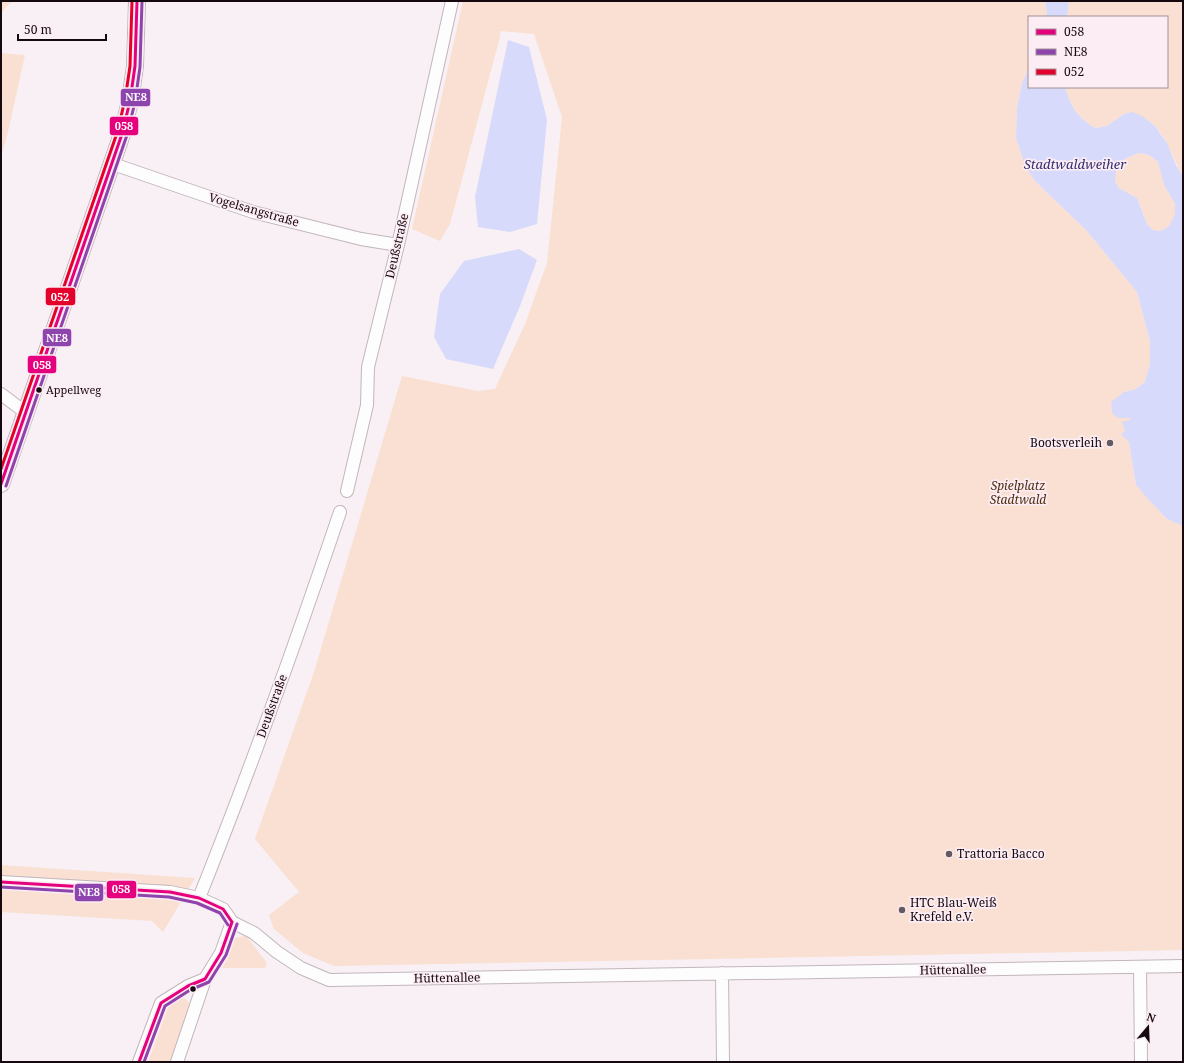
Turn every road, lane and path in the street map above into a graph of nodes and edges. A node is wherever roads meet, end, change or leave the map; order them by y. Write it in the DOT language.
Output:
graph roads {
  1 [pos="138,1"];
  2 [pos="452,1"];
  3 [pos="112,164"];
  4 [pos="398,245"];
  5 [pos="1,394"];
  6 [pos="25,412"];
  7 [pos="1,484"];
  8 [pos="347,491"];
  9 [pos="340,512"];
  10 [pos="1,882"];
  11 [pos="199,898"];
  12 [pos="232,922"];
  13 [pos="1183,966"];
  14 [pos="1140,967"];
  15 [pos="722,973"];
  16 [pos="204,979"];
  17 [pos="140,1062"];
  18 [pos="177,1062"];
  19 [pos="723,1062"];
  20 [pos="1141,1062"];
  1 -- 3 [label="main road"];
  2 -- 4 [label="street, Deußstraße"];
  3 -- 4 [label="street, Vogelsangstraße"];
  3 -- 6 [label="main road"];
  4 -- 8 [label="street, Deußstraße"];
  5 -- 6 [label="street"];
  6 -- 7 [label="main road"];
  9 -- 11 [label="street, Deußstraße"];
  10 -- 11 [label="street, Hüttenallee"];
  11 -- 12 [label="street, Hüttenallee"];
  12 -- 15 [label="street, Hüttenallee"];
  12 -- 16 [label="street"];
  13 -- 14 [label="street, Hüttenallee"];
  14 -- 15 [label="street, Hüttenallee"];
  14 -- 20 [label="street"];
  15 -- 19 [label="street"];
  16 -- 17 [label="street"];
  16 -- 18 [label="street"];
}
